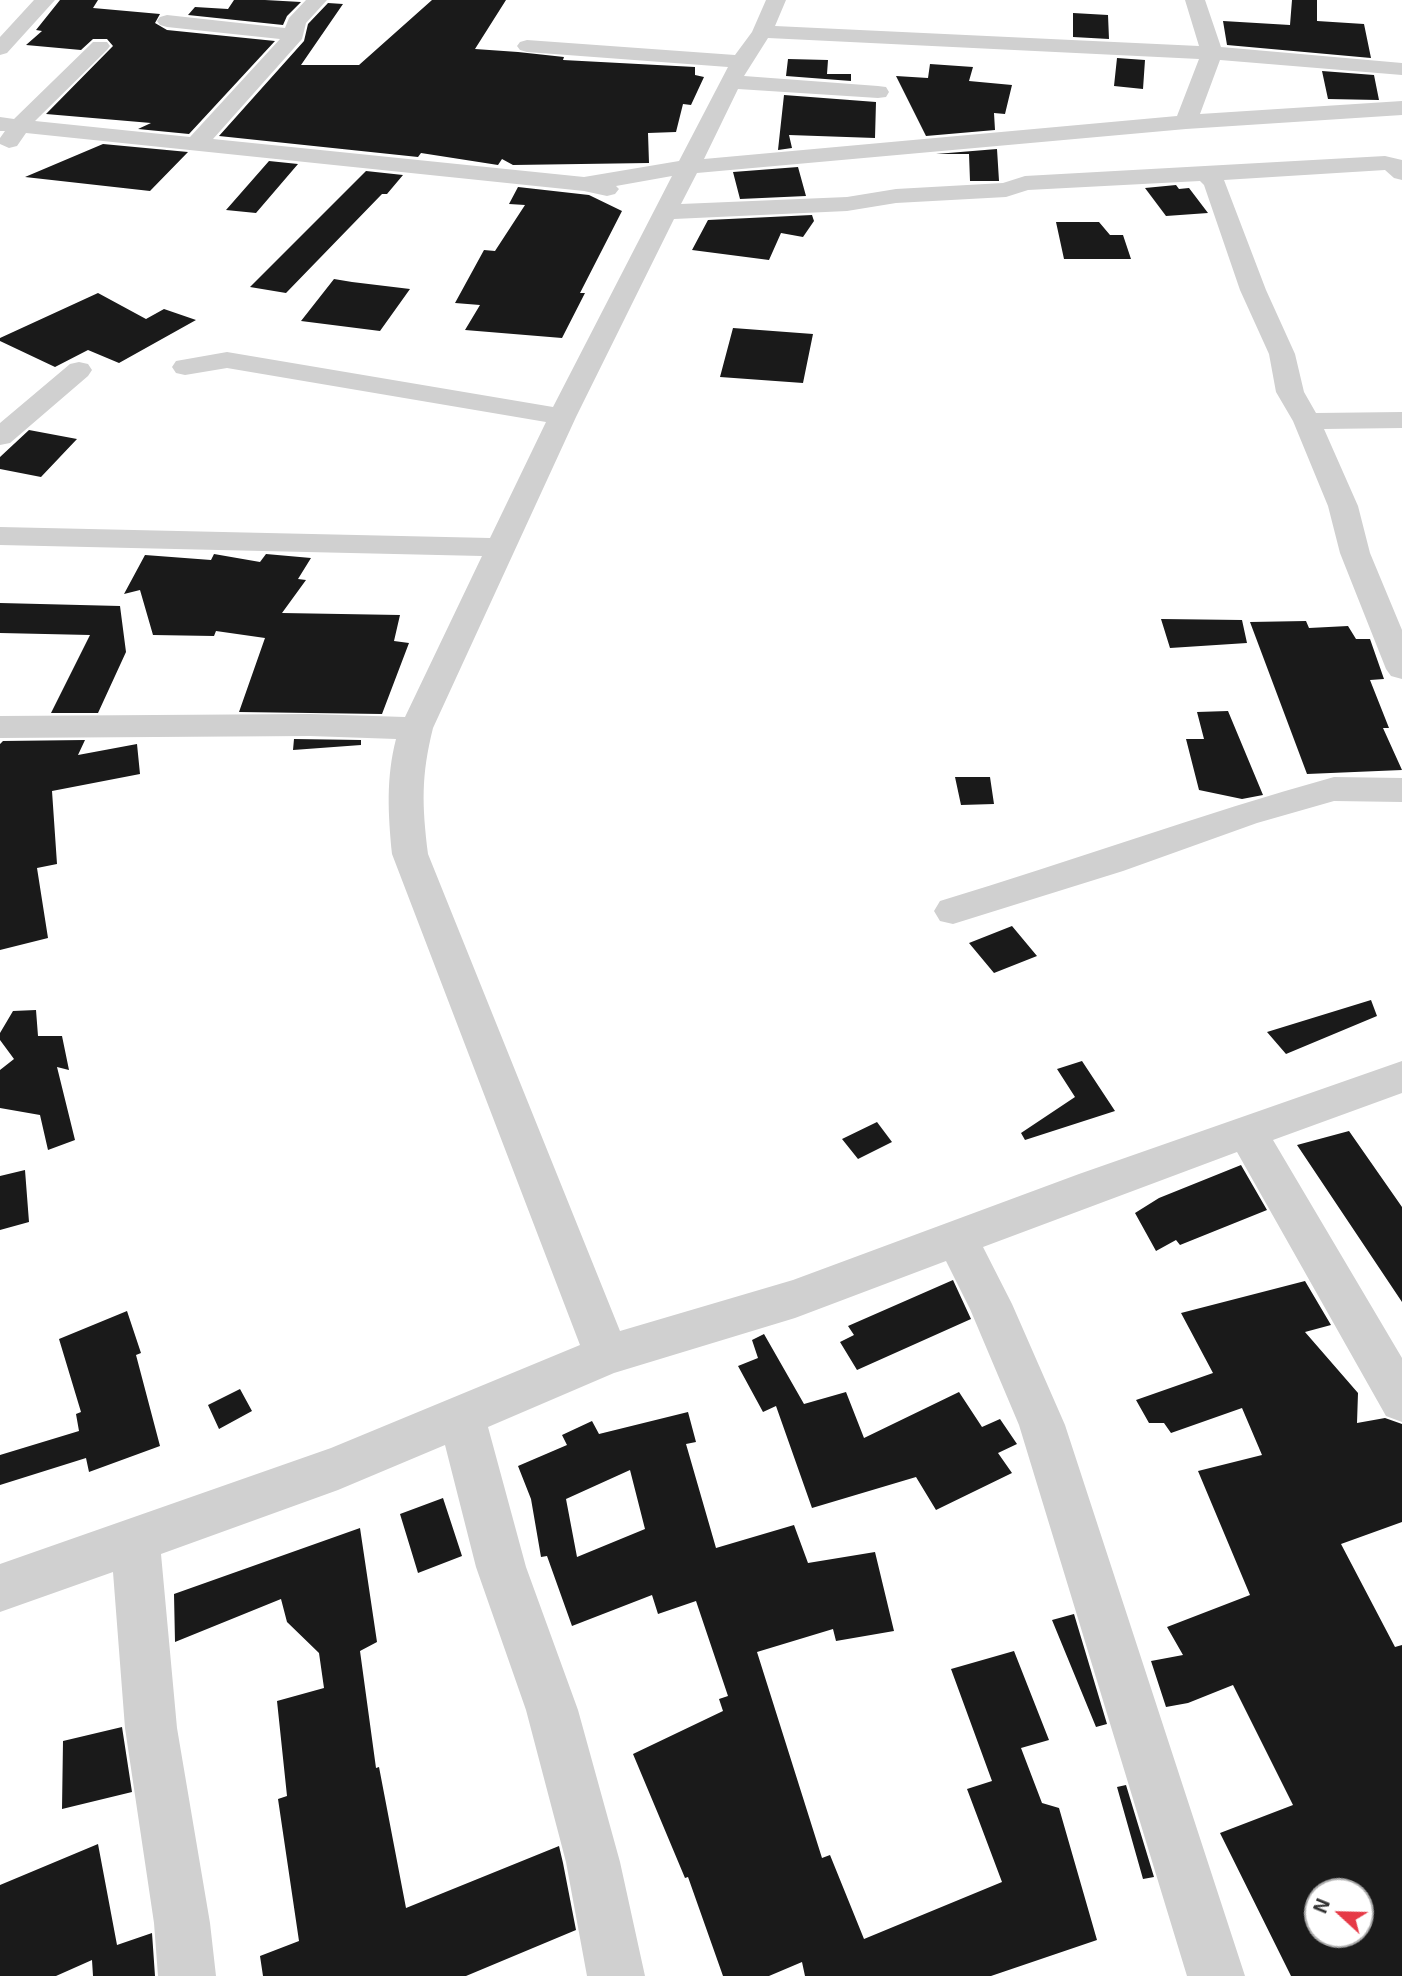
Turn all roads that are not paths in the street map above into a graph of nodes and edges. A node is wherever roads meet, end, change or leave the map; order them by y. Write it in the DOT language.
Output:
graph roads {
  1 [pos="45,0"];
  2 [pos="317,0"];
  3 [pos="776,0"];
  4 [pos="1195,0"];
  5 [pos="167,21"];
  6 [pos="762,32"];
  7 [pos="295,36"];
  8 [pos="100,46"];
  9 [pos="527,46"];
  10 [pos="0,49"];
  11 [pos="1212,53"];
  12 [pos="1402,69"];
  13 [pos="736,72"];
  14 [pos="878,92"];
  15 [pos="1402,108"];
  16 [pos="1186,122"];
  17 [pos="11,125"];
  18 [pos="194,146"];
  19 [pos="0,150"];
  20 [pos="687,167"];
  21 [pos="1204,173"];
  22 [pos="1402,173"];
  23 [pos="584,184"];
  24 [pos="667,209"];
  25 [pos="185,367"];
  26 [pos="79,370"];
  27 [pos="562,417"];
  28 [pos="1402,420"];
  29 [pos="1307,421"];
  30 [pos="0,437"];
  31 [pos="0,536"];
  32 [pos="501,547"];
  33 [pos="1402,669"];
  34 [pos="0,727"];
  35 [pos="416,728"];
  36 [pos="1402,790"];
  37 [pos="953,911"];
  38 [pos="1402,1077"];
  39 [pos="1247,1132"];
  40 [pos="956,1238"];
  41 [pos="607,1355"];
  42 [pos="1402,1401"];
  43 [pos="461,1415"];
  44 [pos="135,1540"];
  45 [pos="0,1588"];
  46 [pos="187,1976"];
  47 [pos="616,1976"];
  48 [pos="1216,1976"];
  1 -- 10 [label="street"];
  2 -- 7 [label="street"];
  3 -- 6 [label="street"];
  4 -- 11 [label="street"];
  5 -- 7 [label="street"];
  6 -- 11 [label="street"];
  6 -- 13 [label="street"];
  7 -- 18 [label="street"];
  8 -- 17 [label="street"];
  9 -- 13 [label="street"];
  11 -- 12 [label="street"];
  11 -- 16 [label="street"];
  13 -- 14 [label="street"];
  13 -- 20 [label="street"];
  15 -- 16 [label="street"];
  16 -- 20 [label="street"];
  17 -- 18 [label="street"];
  17 -- 19 [label="street"];
  18 -- 23 [label="street"];
  20 -- 23 [label="street"];
  20 -- 24 [label="street"];
  21 -- 22 [label="street"];
  21 -- 24 [label="street"];
  21 -- 29 [label="street"];
  23 -- 24 [label="street"];
  24 -- 27 [label="street"];
  25 -- 27 [label="street"];
  26 -- 30 [label="street"];
  27 -- 32 [label="street"];
  28 -- 29 [label="street"];
  29 -- 33 [label="street"];
  31 -- 32 [label="street"];
  32 -- 35 [label="street"];
  34 -- 35 [label="street"];
  35 -- 41 [label="street"];
  36 -- 37 [label="street"];
  38 -- 39 [label="street"];
  39 -- 40 [label="street"];
  39 -- 42 [label="street"];
  40 -- 41 [label="street"];
  40 -- 48 [label="street"];
  41 -- 43 [label="street"];
  43 -- 44 [label="street"];
  43 -- 47 [label="street"];
  44 -- 45 [label="street"];
  44 -- 46 [label="street"];
}
